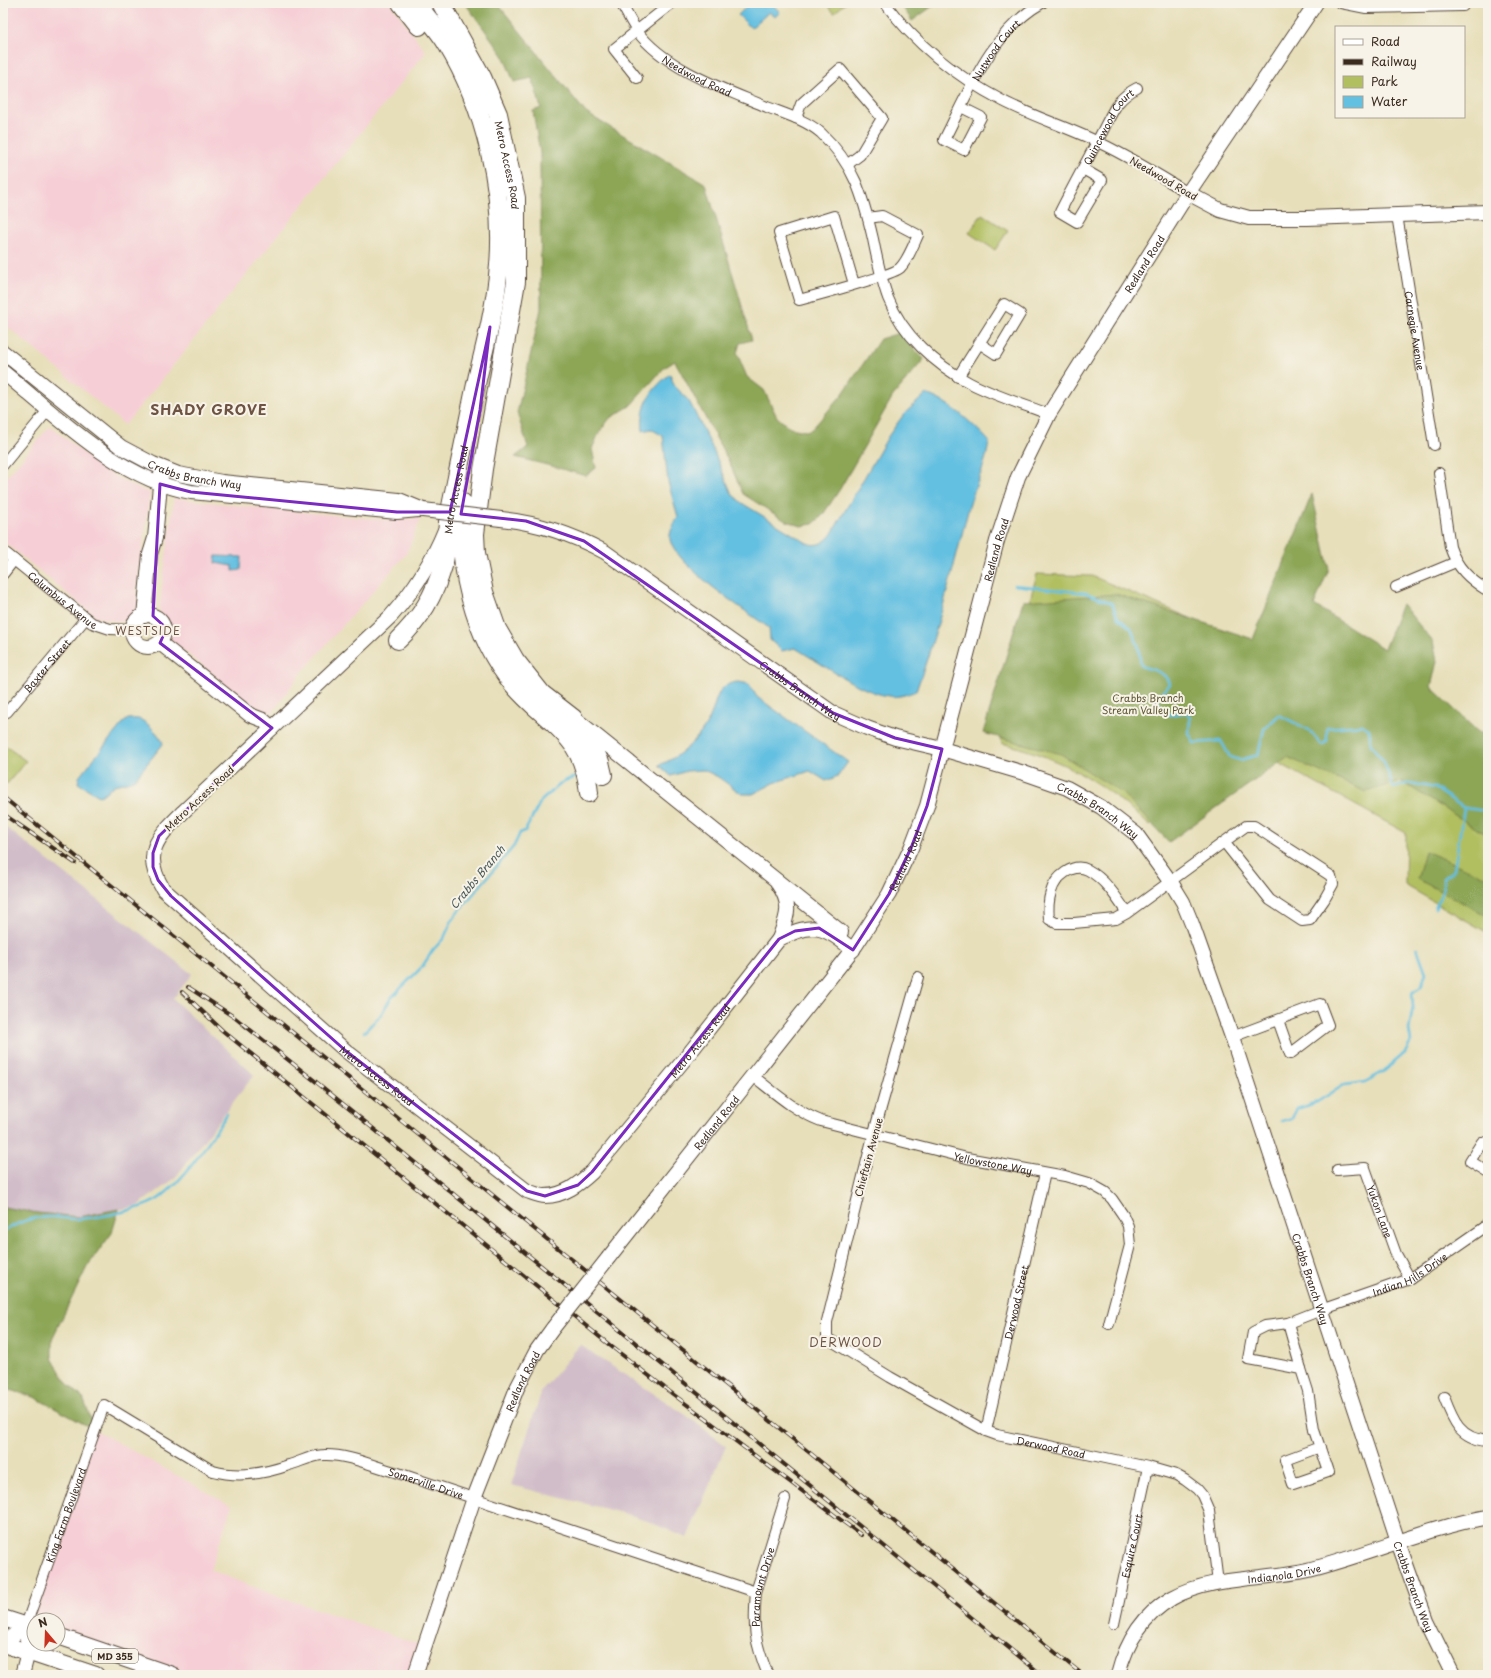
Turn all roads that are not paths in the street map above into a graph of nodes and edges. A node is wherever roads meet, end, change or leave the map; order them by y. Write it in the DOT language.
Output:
graph roads {
  1 [pos="401,3"];
  2 [pos="416,3"];
  3 [pos="621,3"];
  4 [pos="672,3"];
  5 [pos="885,3"];
  6 [pos="1042,3"];
  7 [pos="1316,3"];
  8 [pos="1341,3"];
  9 [pos="1463,6"];
  10 [pos="442,7"];
  11 [pos="637,31"];
  12 [pos="637,78"];
  13 [pos="973,83"];
  14 [pos="1137,88"];
  15 [pos="961,107"];
  16 [pos="796,118"];
  17 [pos="1097,141"];
  18 [pos="489,152"];
  19 [pos="848,164"];
  20 [pos="1083,169"];
  21 [pos="1188,192"];
  22 [pos="1488,212"];
  23 [pos="1397,215"];
  24 [pos="868,218"];
  25 [pos="881,276"];
  26 [pos="854,284"];
  27 [pos="490,327"];
  28 [pos="979,343"];
  29 [pos="3,352"];
  30 [pos="3,372"];
  31 [pos="958,377"];
  32 [pos="48,409"];
  33 [pos="1049,414"];
  34 [pos="1434,445"];
  35 [pos="3,466"];
  36 [pos="162,468"];
  37 [pos="1439,473"];
  38 [pos="160,484"];
  39 [pos="423,510"];
  40 [pos="449,520"];
  41 [pos="3,551"];
  42 [pos="14,560"];
  43 [pos="1456,562"];
  44 [pos="3,574"];
  45 [pos="1396,587"];
  46 [pos="1488,591"];
  47 [pos="148,616"];
  48 [pos="86,618"];
  49 [pos="132,630"];
  50 [pos="398,640"];
  51 [pos="160,642"];
  52 [pos="5,710"];
  53 [pos="250,714"];
  54 [pos="573,718"];
  55 [pos="272,728"];
  56 [pos="257,743"];
  57 [pos="942,749"];
  58 [pos="603,775"];
  59 [pos="589,792"];
  60 [pos="1224,842"];
  61 [pos="776,880"];
  62 [pos="1171,882"];
  63 [pos="1127,913"];
  64 [pos="779,939"];
  65 [pos="855,947"];
  66 [pos="918,977"];
  67 [pos="1278,1020"];
  68 [pos="1232,1037"];
  69 [pos="753,1076"];
  70 [pos="873,1136"];
  71 [pos="1488,1146"];
  72 [pos="1337,1170"];
  73 [pos="1488,1172"];
  74 [pos="1045,1173"];
  75 [pos="1488,1222"];
  76 [pos="1410,1279"];
  77 [pos="1321,1310"];
  78 [pos="1288,1323"];
  79 [pos="1109,1324"];
  80 [pos="826,1338"];
  81 [pos="1301,1369"];
  82 [pos="1444,1397"];
  83 [pos="104,1405"];
  84 [pos="986,1431"];
  85 [pos="1488,1441"];
  86 [pos="1320,1447"];
  87 [pos="1148,1467"];
  88 [pos="474,1498"];
  89 [pos="785,1499"];
  90 [pos="1488,1518"];
  91 [pos="1398,1542"];
  92 [pos="1218,1583"];
  93 [pos="756,1592"];
  94 [pos="35,1612"];
  95 [pos="3,1618"];
  96 [pos="1114,1624"];
  97 [pos="26,1625"];
  98 [pos="26,1629"];
  99 [pos="66,1639"];
  100 [pos="3,1644"];
  101 [pos="26,1651"];
  102 [pos="28,1652"];
  103 [pos="1118,1672"];
  104 [pos="22,1675"];
  105 [pos="96,1675"];
  106 [pos="172,1675"];
  107 [pos="415,1675"];
  108 [pos="768,1675"];
  109 [pos="1453,1675"];
  1 -- 18 [label="highway"];
  2 -- 18 [label="highway, Metro Access Road"];
  3 -- 11 [label="street, Needwood Road"];
  4 -- 11 [label="street"];
  5 -- 13 [label="street, Needwood Road"];
  6 -- 13 [label="street, Nutwood Court"];
  7 -- 21 [label="main road, Redland Road"];
  8 -- 9 [label="street"];
  10 -- 54 [label="highway, Metro Access Road"];
  11 -- 12 [label="street"];
  11 -- 16 [label="street, Needwood Road"];
  13 -- 15 [label="street, Nutwood Court"];
  13 -- 17 [label="street, Needwood Road"];
  14 -- 17 [label="street, Quincewood Court"];
  16 -- 19 [label="street, Needwood Road"];
  16 -- 19 [label="street"];
  17 -- 20 [label="street, Quincewood Court"];
  17 -- 21 [label="street, Needwood Road"];
  18 -- 27 [label="highway, Metro Access Road"];
  19 -- 24 [label="street, Needwood Road"];
  20 -- 20 [label="street, Quincewood Court"];
  21 -- 23 [label="main road, Needwood Road"];
  21 -- 33 [label="main road, Redland Road"];
  22 -- 23 [label="main road, Needwood Road"];
  23 -- 34 [label="street, Carnegie Avenue"];
  24 -- 25 [label="street, Needwood Road"];
  24 -- 25 [label="street"];
  25 -- 26 [label="street"];
  25 -- 31 [label="street, Needwood Road"];
  26 -- 26 [label="street"];
  27 -- 40 [label="highway, Metro Access Road"];
  27 -- 59 [label="highway"];
  28 -- 28 [label="street"];
  28 -- 31 [label="street"];
  29 -- 36 [label="main road, Crabbs Branch Way"];
  30 -- 32 [label="main road, Crabbs Branch Way"];
  31 -- 33 [label="street, Needwood Road"];
  32 -- 35 [label="street"];
  32 -- 38 [label="main road, Crabbs Branch Way"];
  33 -- 57 [label="main road, Redland Road"];
  36 -- 38 [label="main road"];
  36 -- 39 [label="main road, Crabbs Branch Way"];
  37 -- 43 [label="street"];
  38 -- 39 [label="main road, Crabbs Branch Way"];
  38 -- 47 [label="main road"];
  39 -- 57 [label="main road, Crabbs Branch Way, bridge"];
  40 -- 50 [label="highway"];
  40 -- 55 [label="main road, Metro Access Road"];
  41 -- 42 [label="street, Columbus Avenue"];
  42 -- 44 [label="street"];
  42 -- 48 [label="street, Columbus Avenue"];
  43 -- 45 [label="street"];
  43 -- 46 [label="street"];
  47 -- 49 [label="main road"];
  47 -- 51 [label="main road"];
  48 -- 49 [label="street, Columbus Avenue"];
  48 -- 52 [label="street, Baxter Street"];
  49 -- 51 [label="main road"];
  51 -- 53 [label="main road"];
  53 -- 55 [label="main road"];
  53 -- 56 [label="main road"];
  54 -- 58 [label="highway"];
  54 -- 61 [label="main road, Metro Access Road"];
  55 -- 56 [label="main road, Metro Access Road"];
  56 -- 64 [label="main road, Metro Access Road"];
  57 -- 62 [label="main road, Crabbs Branch Way"];
  57 -- 65 [label="main road, Redland Road"];
  60 -- 60 [label="street"];
  60 -- 62 [label="street"];
  61 -- 64 [label="main road"];
  61 -- 65 [label="main road, Metro Access Road"];
  62 -- 63 [label="street"];
  62 -- 68 [label="main road, Crabbs Branch Way"];
  63 -- 63 [label="street"];
  64 -- 65 [label="main road, Metro Access Road"];
  65 -- 69 [label="main road, Redland Road"];
  66 -- 70 [label="street, Chieftain Avenue"];
  67 -- 67 [label="street"];
  67 -- 68 [label="street"];
  68 -- 77 [label="main road, Crabbs Branch Way"];
  69 -- 70 [label="street, Yellowstone Way"];
  69 -- 88 [label="main road, Redland Road, bridge"];
  70 -- 74 [label="street, Yellowstone Way"];
  70 -- 80 [label="street, Chieftain Avenue"];
  71 -- 73 [label="street"];
  72 -- 76 [label="street, Yukon Lane"];
  74 -- 79 [label="street, Yellowstone Way"];
  74 -- 84 [label="street, Derwood Street"];
  75 -- 76 [label="street, Indian Hills Drive"];
  76 -- 77 [label="street, Indian Hills Drive"];
  77 -- 78 [label="street, Indian Hills Drive"];
  77 -- 91 [label="main road, Crabbs Branch Way"];
  78 -- 81 [label="street"];
  78 -- 81 [label="street, Indian Hills Drive"];
  80 -- 84 [label="street, Derwood Road"];
  81 -- 86 [label="street"];
  82 -- 85 [label="street"];
  83 -- 88 [label="street, Somerville Drive"];
  83 -- 94 [label="street, King Farm Boulevard"];
  84 -- 87 [label="street, Derwood Road"];
  86 -- 86 [label="street"];
  87 -- 92 [label="street, Derwood Road"];
  87 -- 96 [label="street, Esquire Court"];
  88 -- 93 [label="street, Somerville Drive"];
  88 -- 107 [label="main road, Redland Road"];
  89 -- 93 [label="street, Paramount Drive"];
  90 -- 91 [label="main road, Indianola Drive"];
  91 -- 92 [label="main road, Indianola Drive"];
  91 -- 109 [label="main road, Crabbs Branch Way"];
  92 -- 103 [label="main road, Indianola Drive"];
  93 -- 108 [label="street, Paramount Drive"];
  95 -- 97 [label="main road"];
  98 -- 100 [label="main road"];
  99 -- 106 [label="main road, MD 355"];
  100 -- 101 [label="main road, MD 355"];
  102 -- 104 [label="main road, King Farm Boulevard"];
  102 -- 105 [label="main road, MD 355"];
}
